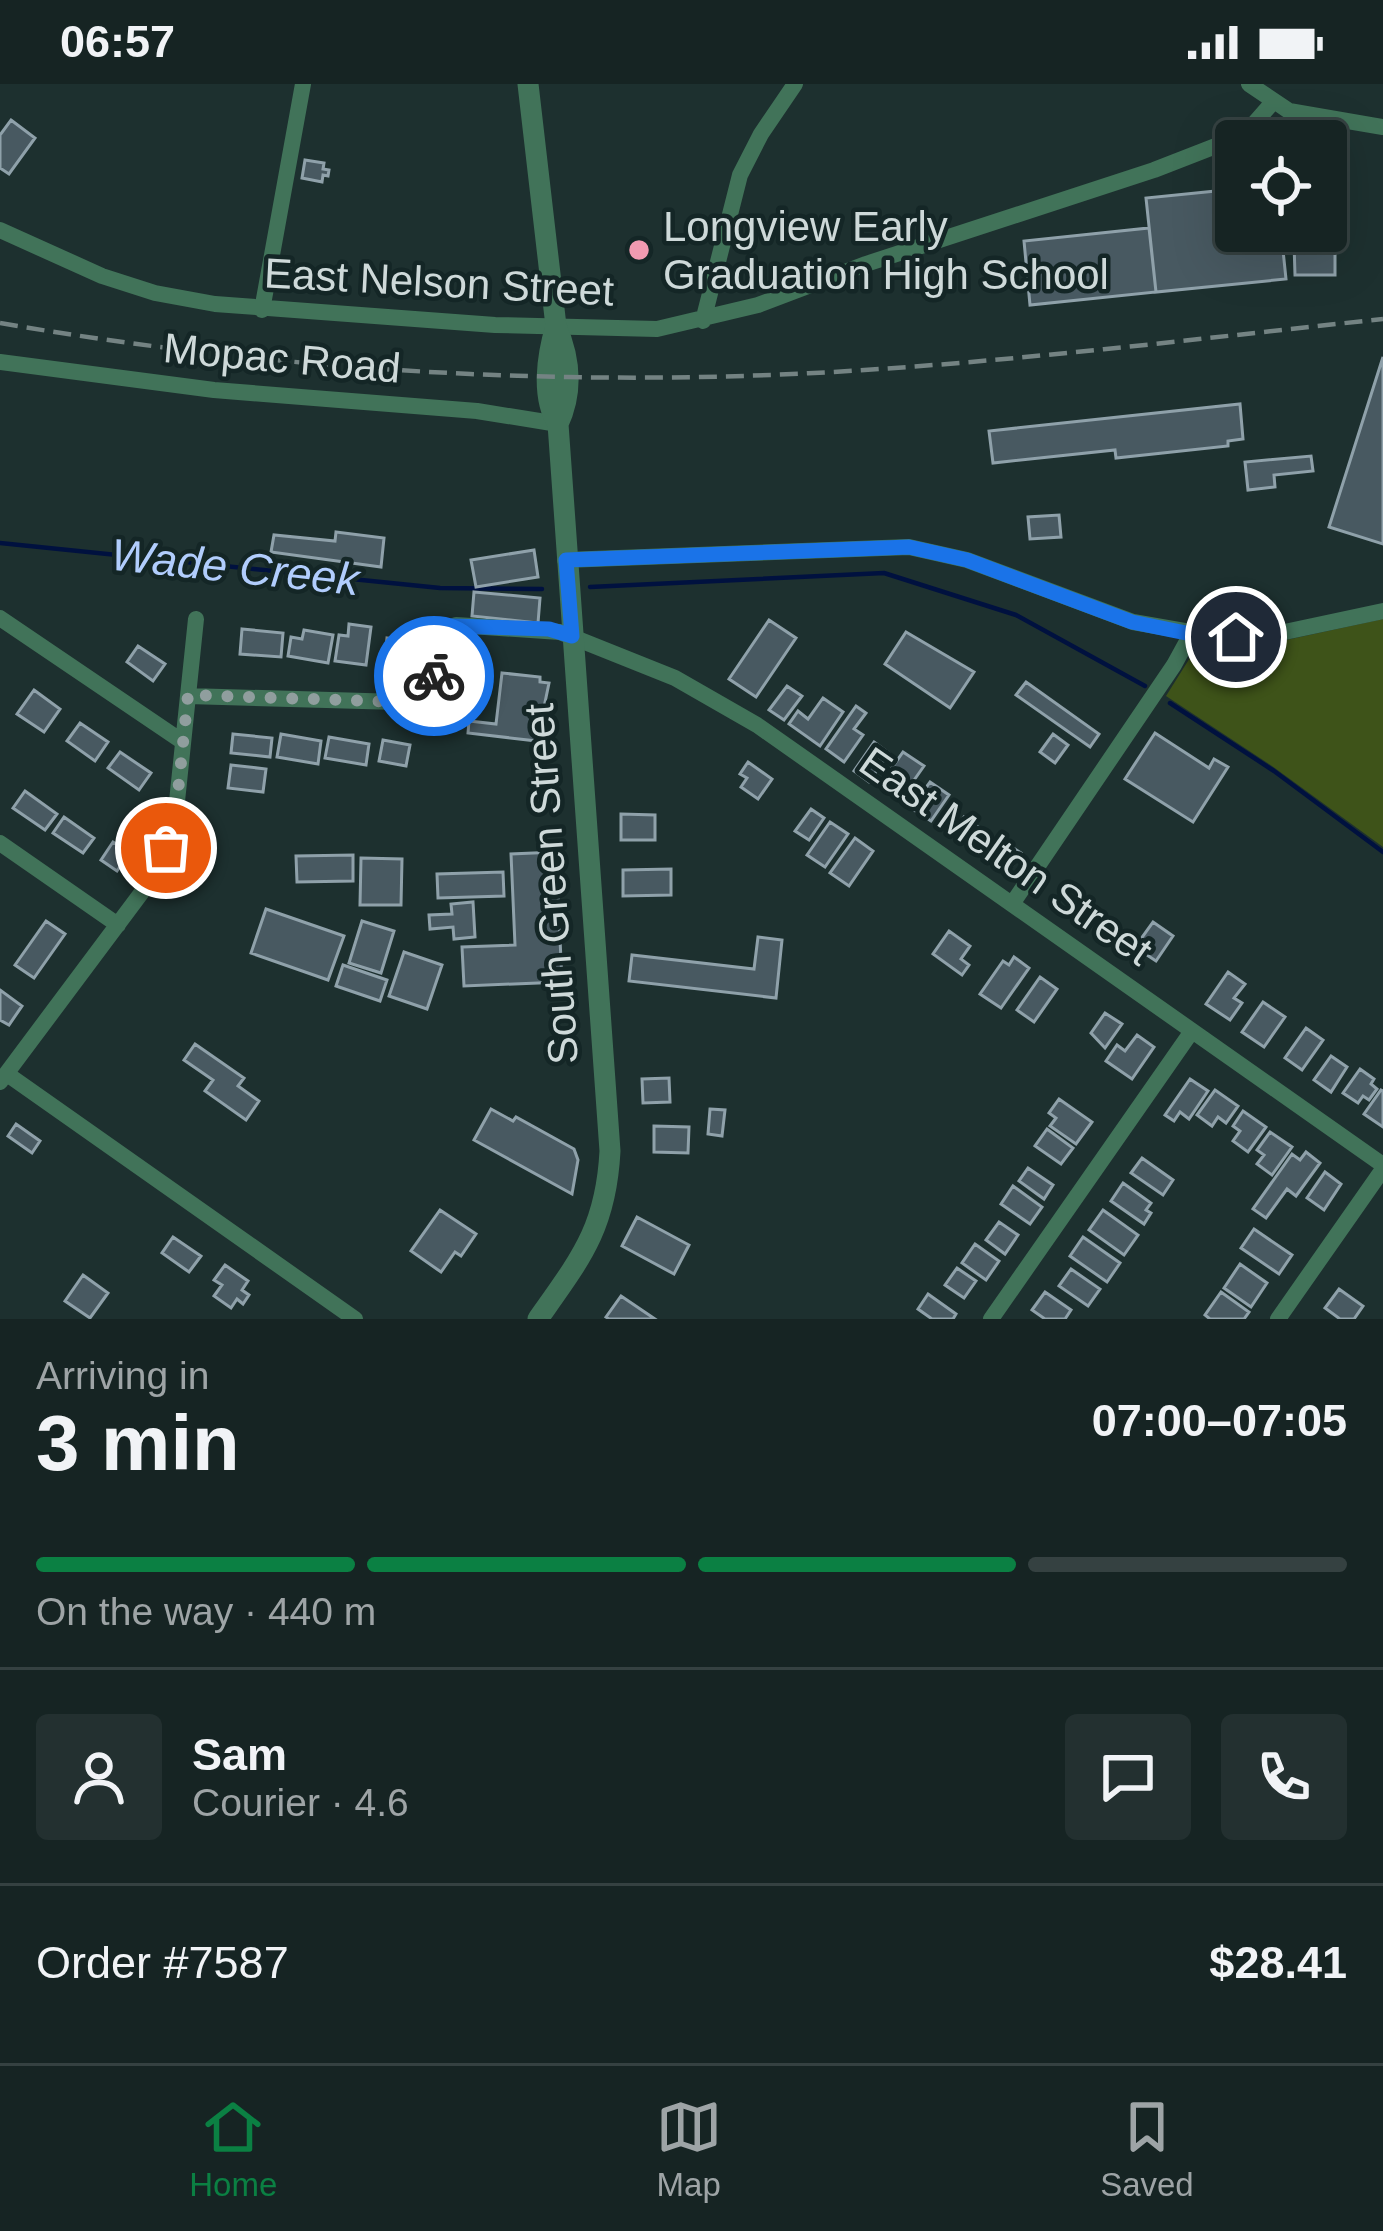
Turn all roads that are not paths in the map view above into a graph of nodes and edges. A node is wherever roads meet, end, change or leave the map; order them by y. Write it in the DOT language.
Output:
graph roads {
  1 [pos="303,84"];
  2 [pos="528,84"];
  3 [pos="795,84"];
  4 [pos="1249,84"];
  5 [pos="1273,102"];
  6 [pos="1383,127"];
  7 [pos="0,230"];
  8 [pos="262,310"];
  9 [pos="703,321"];
  10 [pos="556,326"];
  11 [pos="0,362"];
  12 [pos="558,424"];
  13 [pos="566,560"];
  14 [pos="1383,610"];
  15 [pos="0,618"];
  16 [pos="196,619"];
  17 [pos="1191,634"];
  18 [pos="572,636"];
  19 [pos="188,695"];
  20 [pos="183,742"];
  21 [pos="0,843"];
  22 [pos="1012,904"];
  23 [pos="118,925"];
  24 [pos="1192,1031"];
  25 [pos="3,1078"];
  26 [pos="1383,1167"];
  27 [pos="355,1319"];
  28 [pos="538,1319"];
  29 [pos="991,1319"];
  30 [pos="1278,1319"];
  1 -- 8 [label="street"];
  2 -- 10 [label="street, South Green Street"];
  3 -- 9 [label="street"];
  4 -- 5 [label="street"];
  5 -- 6 [label="street"];
  5 -- 9 [label="street, East Nelson Street"];
  7 -- 8 [label="street, East Nelson Street"];
  8 -- 10 [label="street, East Nelson Street"];
  9 -- 10 [label="street, East Nelson Street"];
  10 -- 12 [label="street, South Green Street"];
  11 -- 12 [label="street, Mopac Road"];
  12 -- 13 [label="street, South Green Street"];
  13 -- 17 [label="street"];
  13 -- 18 [label="street, South Green Street"];
  14 -- 17 [label="street"];
  15 -- 20 [label="street"];
  16 -- 19 [label="street"];
  17 -- 22 [label="street"];
  18 -- 19 [label="street, East Melton Street"];
  18 -- 22 [label="street, East Melton Street"];
  18 -- 28 [label="street, South Green Street"];
  19 -- 20 [label="street"];
  20 -- 23 [label="street"];
  21 -- 23 [label="street"];
  22 -- 24 [label="street, East Melton Street"];
  23 -- 25 [label="street"];
  24 -- 26 [label="street, East Melton Street"];
  24 -- 29 [label="street"];
  25 -- 27 [label="street"];
  26 -- 30 [label="street"];
}
